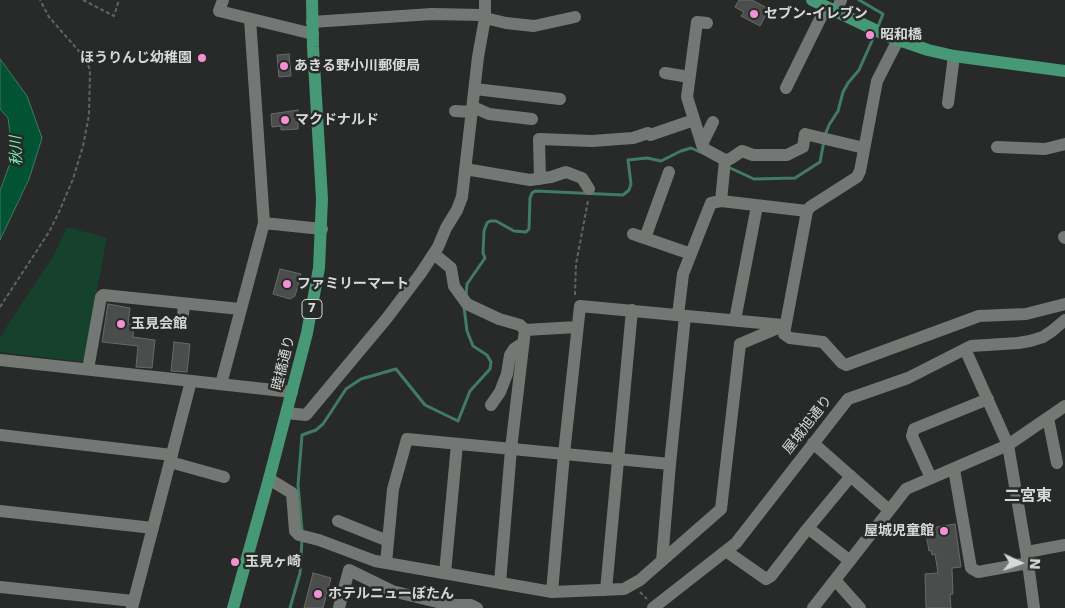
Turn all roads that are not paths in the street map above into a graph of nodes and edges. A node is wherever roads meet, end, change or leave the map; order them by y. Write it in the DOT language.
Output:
graph roads {
  1 [pos="223,0"];
  2 [pos="312,0"];
  3 [pos="485,0"];
  4 [pos="812,0"];
  5 [pos="834,6"];
  6 [pos="575,17"];
  7 [pos="485,18"];
  8 [pos="250,19"];
  9 [pos="707,23"];
  10 [pos="312,28"];
  11 [pos="894,39"];
  12 [pos="954,56"];
  13 [pos="1065,70"];
  14 [pos="666,73"];
  15 [pos="689,76"];
  16 [pos="786,88"];
  17 [pos="475,89"];
  18 [pos="560,99"];
  19 [pos="948,103"];
  20 [pos="473,110"];
  21 [pos="455,111"];
  22 [pos="532,119"];
  23 [pos="694,120"];
  24 [pos="713,122"];
  25 [pos="702,144"];
  26 [pos="1065,144"];
  27 [pos="997,147"];
  28 [pos="864,148"];
  29 [pos="724,165"];
  30 [pos="465,169"];
  31 [pos="670,172"];
  32 [pos="540,179"];
  33 [pos="589,193"];
  34 [pos="721,201"];
  35 [pos="757,206"];
  36 [pos="807,211"];
  37 [pos="264,223"];
  38 [pos="322,230"];
  39 [pos="434,254"];
  40 [pos="691,254"];
  41 [pos="184,304"];
  42 [pos="1065,304"];
  43 [pos="240,310"];
  44 [pos="632,310"];
  45 [pos="681,315"];
  46 [pos="738,321"];
  47 [pos="1063,323"];
  48 [pos="182,325"];
  49 [pos="785,325"];
  50 [pos="577,327"];
  51 [pos="525,330"];
  52 [pos="523,343"];
  53 [pos="740,344"];
  54 [pos="965,349"];
  55 [pos="0,360"];
  56 [pos="88,369"];
  57 [pos="191,381"];
  58 [pos="221,384"];
  59 [pos="292,392"];
  60 [pos="988,399"];
  61 [pos="491,404"];
  62 [pos="1065,406"];
  63 [pos="286,413"];
  64 [pos="1048,418"];
  65 [pos="0,435"];
  66 [pos="813,443"];
  67 [pos="458,444"];
  68 [pos="1008,445"];
  69 [pos="511,449"];
  70 [pos="564,454"];
  71 [pos="171,458"];
  72 [pos="618,459"];
  73 [pos="1057,463"];
  74 [pos="670,464"];
  75 [pos="954,469"];
  76 [pos="851,476"];
  77 [pos="224,477"];
  78 [pos="931,478"];
  79 [pos="269,479"];
  80 [pos="889,510"];
  81 [pos="0,511"];
  82 [pos="338,521"];
  83 [pos="153,528"];
  84 [pos="808,528"];
  85 [pos="388,541"];
  86 [pos="1065,545"];
  87 [pos="726,551"];
  88 [pos="1028,558"];
  89 [pos="662,561"];
  90 [pos="850,561"];
  91 [pos="386,562"];
  92 [pos="446,573"];
  93 [pos="835,580"];
  94 [pos="500,583"];
  95 [pos="0,587"];
  96 [pos="606,590"];
  97 [pos="552,592"];
  98 [pos="413,602"];
  99 [pos="132,605"];
  100 [pos="233,608"];
  101 [pos="339,608"];
  102 [pos="477,608"];
  103 [pos="654,608"];
  104 [pos="813,608"];
  105 [pos="860,608"];
  106 [pos="1034,608"];
  1 -- 8 [label="street"];
  2 -- 10 [label="main road, 睦橋通り / 7"];
  3 -- 7 [label="street"];
  4 -- 5 [label="main road"];
  5 -- 11 [label="main road"];
  5 -- 16 [label="street"];
  6 -- 7 [label="street"];
  7 -- 10 [label="street"];
  7 -- 17 [label="street"];
  8 -- 10 [label="street"];
  8 -- 37 [label="street"];
  9 -- 15 [label="street"];
  10 -- 38 [label="main road, 睦橋通り / 7"];
  11 -- 12 [label="main road"];
  11 -- 28 [label="street"];
  12 -- 13 [label="main road"];
  12 -- 19 [label="street"];
  14 -- 15 [label="street"];
  15 -- 23 [label="street"];
  17 -- 18 [label="street"];
  17 -- 20 [label="street"];
  20 -- 21 [label="street"];
  20 -- 22 [label="street"];
  20 -- 30 [label="street"];
  23 -- 25 [label="street"];
  23 -- 32 [label="street"];
  24 -- 25 [label="street"];
  25 -- 29 [label="street"];
  26 -- 27 [label="street"];
  28 -- 29 [label="street"];
  28 -- 36 [label="street"];
  29 -- 34 [label="street"];
  30 -- 32 [label="street"];
  30 -- 39 [label="street"];
  31 -- 40 [label="street"];
  32 -- 33 [label="street"];
  34 -- 35 [label="street"];
  34 -- 40 [label="street"];
  35 -- 36 [label="street"];
  35 -- 46 [label="street"];
  36 -- 49 [label="street"];
  37 -- 38 [label="street"];
  37 -- 43 [label="street"];
  38 -- 59 [label="main road, 睦橋通り / 7"];
  39 -- 51 [label="street"];
  39 -- 63 [label="street"];
  40 -- 45 [label="street"];
  41 -- 43 [label="street"];
  41 -- 48 [label="street"];
  41 -- 56 [label="street"];
  42 -- 49 [label="street"];
  43 -- 58 [label="street"];
  44 -- 45 [label="street"];
  44 -- 50 [label="street"];
  44 -- 72 [label="street"];
  45 -- 46 [label="street"];
  45 -- 74 [label="street"];
  46 -- 49 [label="street"];
  46 -- 53 [label="street"];
  47 -- 54 [label="street, 屋城旭通り"];
  49 -- 53 [label="street"];
  50 -- 51 [label="street"];
  50 -- 70 [label="street"];
  51 -- 52 [label="street"];
  52 -- 61 [label="street"];
  52 -- 69 [label="street"];
  53 -- 89 [label="street"];
  54 -- 60 [label="street"];
  54 -- 66 [label="street, 屋城旭通り"];
  55 -- 56 [label="street"];
  56 -- 57 [label="street"];
  57 -- 58 [label="street"];
  57 -- 71 [label="street"];
  58 -- 59 [label="street"];
  59 -- 63 [label="main road, 睦橋通り / 7"];
  60 -- 68 [label="street"];
  60 -- 78 [label="street"];
  62 -- 64 [label="street"];
  63 -- 79 [label="main road, 睦橋通り / 7"];
  64 -- 68 [label="street"];
  64 -- 73 [label="street"];
  65 -- 71 [label="street"];
  66 -- 76 [label="street"];
  66 -- 87 [label="street, 屋城旭通り"];
  67 -- 69 [label="street"];
  67 -- 85 [label="street"];
  67 -- 92 [label="street"];
  68 -- 75 [label="street"];
  68 -- 88 [label="street"];
  69 -- 70 [label="street"];
  69 -- 94 [label="street"];
  70 -- 72 [label="street"];
  70 -- 97 [label="street"];
  71 -- 77 [label="street"];
  71 -- 83 [label="street"];
  72 -- 74 [label="street"];
  72 -- 96 [label="street"];
  74 -- 89 [label="street"];
  75 -- 78 [label="street"];
  75 -- 88 [label="street"];
  76 -- 80 [label="street"];
  76 -- 84 [label="street"];
  78 -- 80 [label="street"];
  79 -- 91 [label="street"];
  79 -- 100 [label="main road, 睦橋通り / 7"];
  80 -- 90 [label="street"];
  81 -- 83 [label="street"];
  82 -- 85 [label="street"];
  83 -- 99 [label="street"];
  84 -- 87 [label="street"];
  84 -- 90 [label="street"];
  85 -- 91 [label="street"];
  86 -- 88 [label="street"];
  87 -- 103 [label="street, 屋城旭通り"];
  88 -- 106 [label="street"];
  89 -- 96 [label="street"];
  90 -- 93 [label="street"];
  91 -- 92 [label="street"];
  92 -- 94 [label="street"];
  93 -- 104 [label="street"];
  93 -- 105 [label="street"];
  94 -- 97 [label="street"];
  95 -- 99 [label="street"];
  96 -- 97 [label="street"];
  98 -- 101 [label="street"];
  98 -- 102 [label="street"];
}
